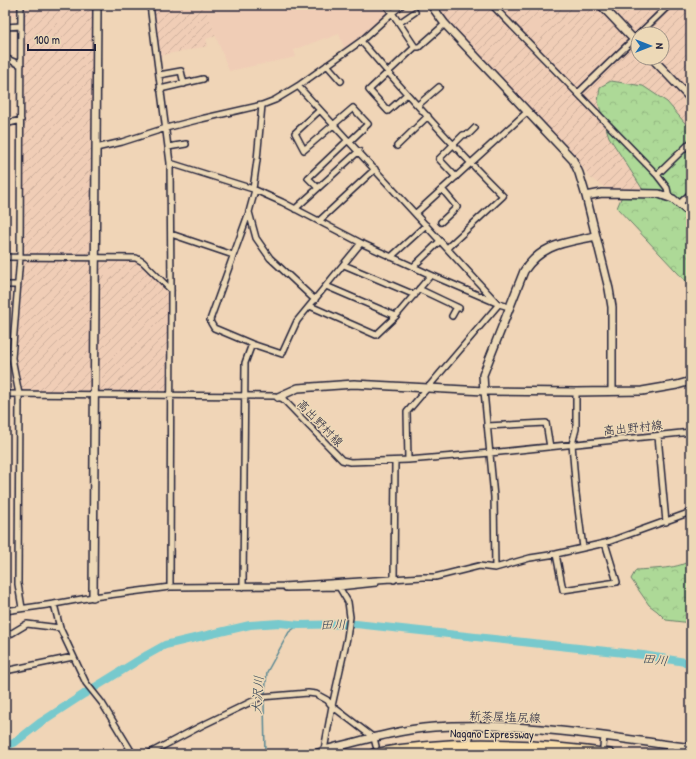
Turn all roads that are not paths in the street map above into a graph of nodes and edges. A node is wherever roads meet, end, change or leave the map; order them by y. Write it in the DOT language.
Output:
graph roads {
  1 [pos="21,5"];
  2 [pos="97,5"];
  3 [pos="150,5"];
  4 [pos="386,5"];
  5 [pos="402,5"];
  6 [pos="431,5"];
  7 [pos="492,5"];
  8 [pos="601,5"];
  9 [pos="669,5"];
  10 [pos="415,12"];
  11 [pos="392,13"];
  12 [pos="399,23"];
  13 [pos="445,24"];
  14 [pos="21,26"];
  15 [pos="649,26"];
  16 [pos="5,27"];
  17 [pos="630,32"];
  18 [pos="362,41"];
  19 [pos="630,45"];
  20 [pos="415,47"];
  21 [pos="5,58"];
  22 [pos="21,65"];
  23 [pos="327,65"];
  24 [pos="660,66"];
  25 [pos="388,73"];
  26 [pos="159,75"];
  27 [pos="203,79"];
  28 [pos="341,81"];
  29 [pos="184,84"];
  30 [pos="298,86"];
  31 [pos="439,87"];
  32 [pos="160,89"];
  33 [pos="407,94"];
  34 [pos="578,94"];
  35 [pos="691,98"];
  36 [pos="262,104"];
  37 [pos="418,105"];
  38 [pos="320,110"];
  39 [pos="527,112"];
  40 [pos="428,116"];
  41 [pos="21,120"];
  42 [pos="5,124"];
  43 [pos="334,125"];
  44 [pos="166,128"];
  45 [pos="476,128"];
  46 [pos="349,141"];
  47 [pos="691,142"];
  48 [pos="186,144"];
  49 [pos="453,144"];
  50 [pos="396,146"];
  51 [pos="168,147"];
  52 [pos="96,148"];
  53 [pos="359,151"];
  54 [pos="170,163"];
  55 [pos="470,164"];
  56 [pos="375,169"];
  57 [pos="657,175"];
  58 [pos="456,177"];
  59 [pos="318,188"];
  60 [pos="442,189"];
  61 [pos="254,190"];
  62 [pos="691,193"];
  63 [pos="586,196"];
  64 [pos="669,196"];
  65 [pos="680,203"];
  66 [pos="296,209"];
  67 [pos="249,212"];
  68 [pos="416,213"];
  69 [pos="691,214"];
  70 [pos="319,221"];
  71 [pos="441,222"];
  72 [pos="426,225"];
  73 [pos="5,233"];
  74 [pos="171,234"];
  75 [pos="596,236"];
  76 [pos="440,241"];
  77 [pos="361,243"];
  78 [pos="448,248"];
  79 [pos="233,254"];
  80 [pos="5,257"];
  81 [pos="20,257"];
  82 [pos="95,257"];
  83 [pos="391,257"];
  84 [pos="344,266"];
  85 [pos="413,267"];
  86 [pos="431,276"];
  87 [pos="5,285"];
  88 [pos="17,285"];
  89 [pos="326,286"];
  90 [pos="419,289"];
  91 [pos="171,290"];
  92 [pos="414,295"];
  93 [pos="315,300"];
  94 [pos="499,304"];
  95 [pos="310,306"];
  96 [pos="509,307"];
  97 [pos="396,316"];
  98 [pos="452,316"];
  99 [pos="252,344"];
  100 [pos="691,381"];
  101 [pos="427,388"];
  102 [pos="612,390"];
  103 [pos="484,391"];
  104 [pos="576,392"];
  105 [pos="5,394"];
  106 [pos="18,394"];
  107 [pos="94,394"];
  108 [pos="170,395"];
  109 [pos="245,396"];
  110 [pos="278,397"];
  111 [pos="487,426"];
  112 [pos="691,432"];
  113 [pos="658,436"];
  114 [pos="572,444"];
  115 [pos="550,447"];
  116 [pos="490,453"];
  117 [pos="408,460"];
  118 [pos="395,461"];
  119 [pos="691,512"];
  120 [pos="666,522"];
  121 [pos="605,543"];
  122 [pos="583,548"];
  123 [pos="556,554"];
  124 [pos="495,568"];
  125 [pos="394,580"];
  126 [pos="283,586"];
  127 [pos="170,587"];
  128 [pos="243,587"];
  129 [pos="339,587"];
  130 [pos="93,597"];
  131 [pos="54,604"];
  132 [pos="22,608"];
  133 [pos="5,611"];
  134 [pos="60,628"];
  135 [pos="5,636"];
  136 [pos="73,657"];
  137 [pos="5,671"];
  138 [pos="332,706"];
  139 [pos="471,726"];
  140 [pos="604,737"];
  141 [pos="374,738"];
  142 [pos="470,738"];
  143 [pos="603,747"];
  144 [pos="375,750"];
  145 [pos="690,750"];
  146 [pos="323,752"];
  147 [pos="133,754"];
  148 [pos="148,754"];
  149 [pos="312,754"];
  150 [pos="428,754"];
  151 [pos="535,754"];
  152 [pos="610,754"];
  1 -- 14 [label="street"];
  2 -- 52 [label="street"];
  3 -- 26 [label="street"];
  4 -- 11 [label="street"];
  5 -- 11 [label="street"];
  6 -- 13 [label="street"];
  7 -- 34 [label="street"];
  8 -- 17 [label="street"];
  9 -- 15 [label="street"];
  10 -- 12 [label="street"];
  11 -- 12 [label="street"];
  11 -- 18 [label="street"];
  12 -- 20 [label="street"];
  13 -- 20 [label="street"];
  13 -- 39 [label="street"];
  14 -- 16 [label="street"];
  14 -- 22 [label="street"];
  18 -- 23 [label="street"];
  18 -- 25 [label="street"];
  19 -- 34 [label="street"];
  20 -- 25 [label="street"];
  21 -- 22 [label="street"];
  22 -- 41 [label="street"];
  23 -- 28 [label="street"];
  23 -- 30 [label="street"];
  24 -- 35 [label="street"];
  25 -- 33 [label="street"];
  25 -- 33 [label="street"];
  26 -- 29 [label="street"];
  26 -- 32 [label="street"];
  27 -- 29 [label="street"];
  29 -- 32 [label="street"];
  30 -- 36 [label="street"];
  30 -- 38 [label="street"];
  31 -- 37 [label="street"];
  32 -- 44 [label="street"];
  33 -- 37 [label="street"];
  34 -- 57 [label="street"];
  36 -- 44 [label="street"];
  36 -- 61 [label="street"];
  37 -- 40 [label="street"];
  38 -- 43 [label="street"];
  38 -- 43 [label="street"];
  39 -- 55 [label="street"];
  39 -- 63 [label="street"];
  40 -- 49 [label="street"];
  40 -- 50 [label="street"];
  41 -- 42 [label="street"];
  41 -- 81 [label="street"];
  43 -- 46 [label="street"];
  43 -- 46 [label="street"];
  44 -- 51 [label="street"];
  44 -- 52 [label="street"];
  45 -- 49 [label="street"];
  46 -- 53 [label="street"];
  46 -- 59 [label="street"];
  47 -- 57 [label="street"];
  48 -- 51 [label="street"];
  49 -- 55 [label="street"];
  49 -- 58 [label="street"];
  51 -- 54 [label="street"];
  52 -- 82 [label="street"];
  53 -- 56 [label="street"];
  53 -- 59 [label="street"];
  54 -- 61 [label="street"];
  54 -- 74 [label="street"];
  55 -- 58 [label="street"];
  55 -- 78 [label="street"];
  56 -- 68 [label="street"];
  56 -- 70 [label="street"];
  57 -- 64 [label="street"];
  58 -- 60 [label="street"];
  59 -- 66 [label="street"];
  60 -- 68 [label="street"];
  60 -- 71 [label="street"];
  61 -- 66 [label="street"];
  61 -- 67 [label="street"];
  62 -- 65 [label="street"];
  63 -- 64 [label="street"];
  63 -- 75 [label="street"];
  64 -- 65 [label="street"];
  65 -- 69 [label="street"];
  66 -- 70 [label="street"];
  67 -- 79 [label="street"];
  67 -- 93 [label="street"];
  68 -- 72 [label="street"];
  70 -- 77 [label="street"];
  72 -- 76 [label="street"];
  72 -- 83 [label="street"];
  73 -- 80 [label="street"];
  74 -- 79 [label="street"];
  74 -- 91 [label="street"];
  75 -- 96 [label="street"];
  75 -- 102 [label="street"];
  76 -- 78 [label="street"];
  76 -- 85 [label="street"];
  77 -- 83 [label="street"];
  77 -- 84 [label="street"];
  78 -- 94 [label="street"];
  79 -- 99 [label="street"];
  80 -- 81 [label="street"];
  81 -- 82 [label="street"];
  81 -- 88 [label="street"];
  82 -- 91 [label="street"];
  82 -- 107 [label="street"];
  83 -- 85 [label="street"];
  84 -- 89 [label="street"];
  84 -- 92 [label="street"];
  85 -- 86 [label="street"];
  86 -- 90 [label="street"];
  86 -- 94 [label="street"];
  87 -- 88 [label="street"];
  88 -- 106 [label="street"];
  89 -- 93 [label="street"];
  89 -- 97 [label="street"];
  90 -- 92 [label="street"];
  90 -- 98 [label="street"];
  91 -- 108 [label="street"];
  92 -- 97 [label="street"];
  93 -- 95 [label="street"];
  94 -- 96 [label="street"];
  94 -- 101 [label="street"];
  95 -- 97 [label="street"];
  95 -- 99 [label="street"];
  96 -- 103 [label="street"];
  99 -- 109 [label="street"];
  100 -- 102 [label="street"];
  101 -- 103 [label="street"];
  101 -- 110 [label="street"];
  101 -- 117 [label="street"];
  102 -- 104 [label="street"];
  103 -- 104 [label="street"];
  103 -- 111 [label="street"];
  104 -- 114 [label="street"];
  105 -- 106 [label="street"];
  106 -- 107 [label="street"];
  106 -- 132 [label="street"];
  107 -- 108 [label="street"];
  107 -- 130 [label="street"];
  108 -- 109 [label="street"];
  108 -- 127 [label="street"];
  109 -- 110 [label="street"];
  109 -- 128 [label="street"];
  110 -- 118 [label="street, 高出野村線"];
  111 -- 115 [label="street"];
  111 -- 116 [label="street"];
  112 -- 113 [label="street, 高出野村線"];
  113 -- 114 [label="street, 高出野村線"];
  113 -- 120 [label="street"];
  114 -- 115 [label="street, 高出野村線"];
  114 -- 122 [label="street"];
  115 -- 116 [label="street, 高出野村線"];
  116 -- 117 [label="street, 高出野村線"];
  116 -- 124 [label="street"];
  117 -- 118 [label="street, 高出野村線"];
  118 -- 125 [label="street"];
  119 -- 120 [label="street"];
  120 -- 121 [label="street"];
  121 -- 122 [label="street"];
  121 -- 123 [label="street"];
  122 -- 123 [label="street"];
  123 -- 124 [label="street"];
  124 -- 125 [label="street"];
  125 -- 126 [label="street"];
  125 -- 129 [label="street"];
  126 -- 128 [label="street"];
  126 -- 129 [label="street"];
  127 -- 128 [label="street"];
  127 -- 130 [label="street"];
  129 -- 138 [label="street"];
  130 -- 131 [label="street"];
  131 -- 132 [label="street"];
  131 -- 134 [label="street"];
  132 -- 133 [label="street"];
  134 -- 135 [label="street"];
  134 -- 136 [label="street"];
  136 -- 137 [label="street"];
  136 -- 147 [label="street"];
  138 -- 141 [label="street"];
  138 -- 146 [label="street"];
  138 -- 148 [label="street"];
  139 -- 140 [label="street, 新茶屋塩尻線"];
  139 -- 141 [label="street, 新茶屋塩尻線"];
  139 -- 142 [label="street"];
  140 -- 143 [label="street"];
  140 -- 145 [label="street, 新茶屋塩尻線"];
  141 -- 144 [label="street"];
  141 -- 146 [label="street, 新茶屋塩尻線"];
  144 -- 152 [label="highway, Nagano Expressway"];
  146 -- 149 [label="street"];
  150 -- 151 [label="highway, Nagano Expressway"];
}
